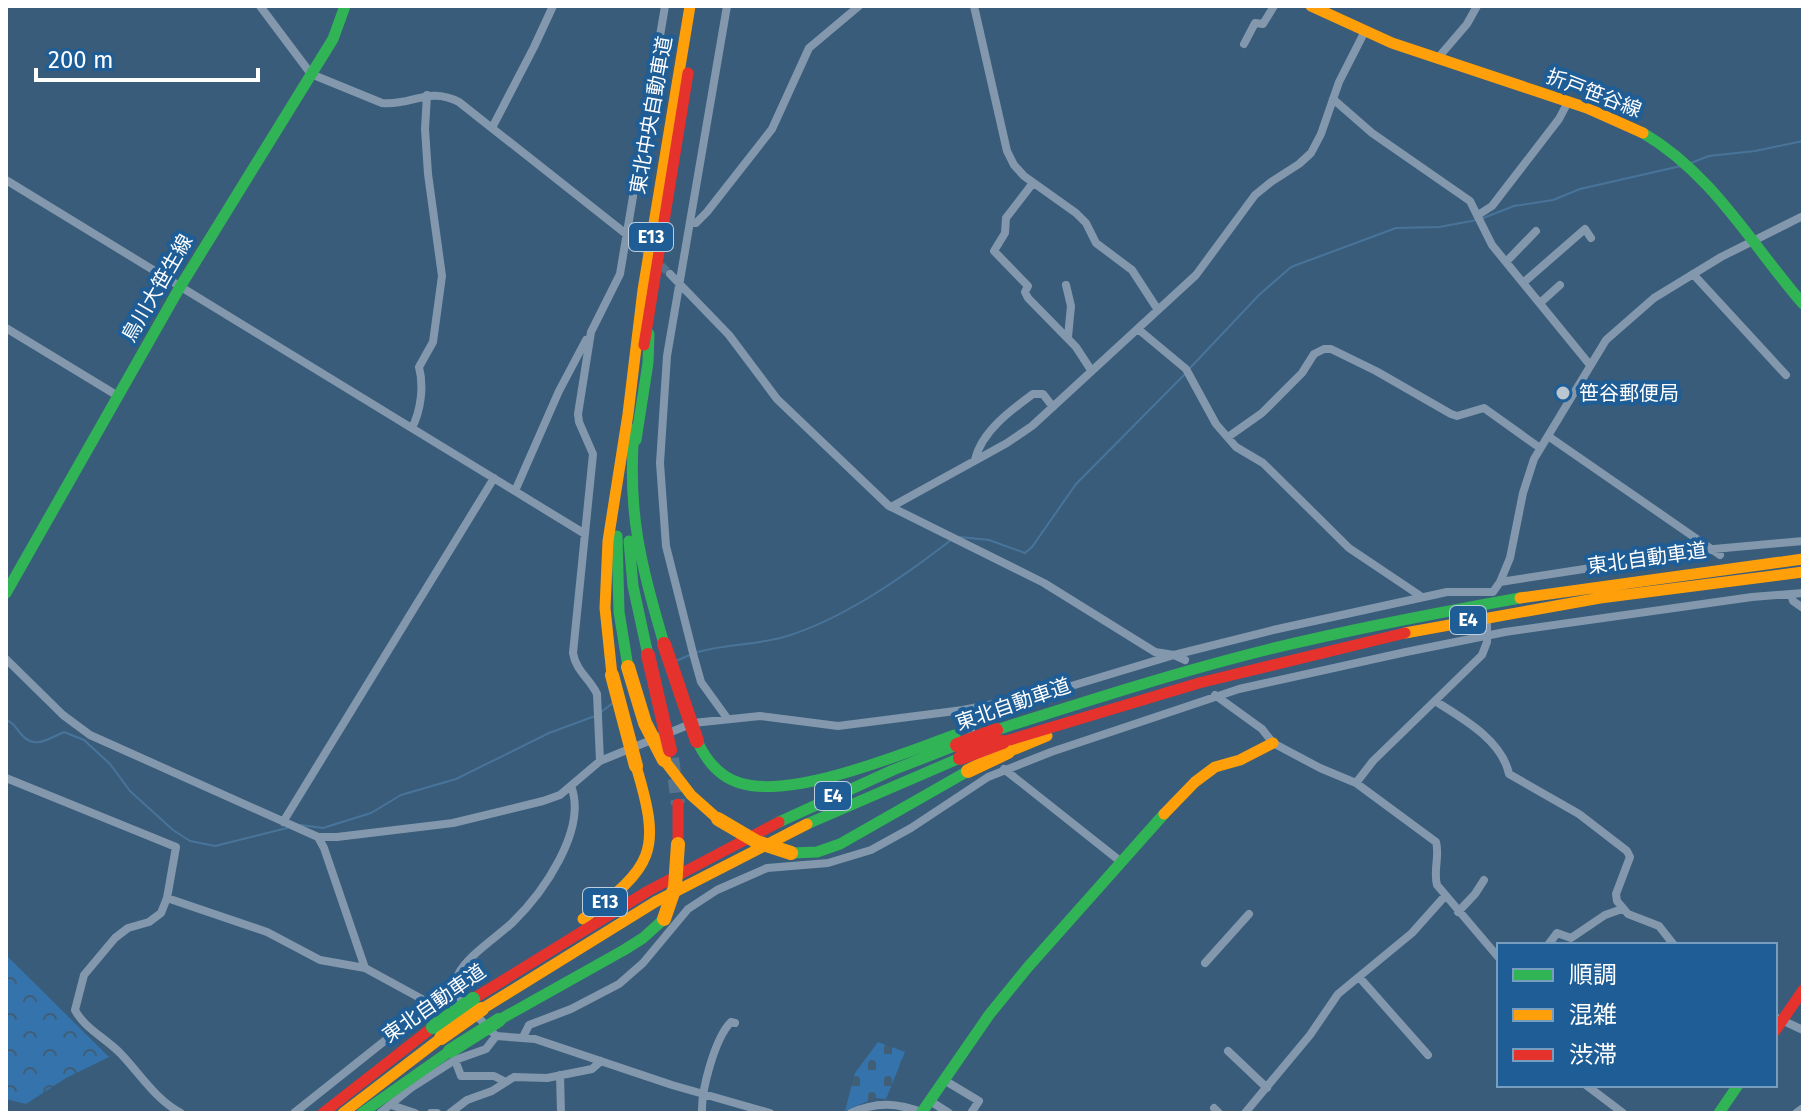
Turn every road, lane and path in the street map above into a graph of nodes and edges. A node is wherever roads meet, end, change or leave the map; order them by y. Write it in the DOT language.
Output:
graph roads {
  1 [pos="260,6"];
  2 [pos="345,6"];
  3 [pos="553,6"];
  4 [pos="665,6"];
  5 [pos="690,6"];
  6 [pos="697,6"];
  7 [pos="727,6"];
  8 [pos="859,6"];
  9 [pos="974,6"];
  10 [pos="1274,6"];
  11 [pos="1311,6"];
  12 [pos="1472,9"];
  13 [pos="1364,33"];
  14 [pos="1244,44"];
  15 [pos="1437,59"];
  16 [pos="311,74"];
  17 [pos="427,95"];
  18 [pos="1333,99"];
  19 [pos="1568,102"];
  20 [pos="493,126"];
  21 [pos="6,180"];
  22 [pos="1033,183"];
  23 [pos="1478,215"];
  24 [pos="1803,216"];
  25 [pos="690,223"];
  26 [pos="1536,231"];
  27 [pos="631,238"];
  28 [pos="1591,238"];
  29 [pos="1755,241"];
  30 [pos="1506,262"];
  31 [pos="670,274"];
  32 [pos="1693,274"];
  33 [pos="679,283"];
  34 [pos="1523,283"];
  35 [pos="1066,285"];
  36 [pos="1560,285"];
  37 [pos="180,287"];
  38 [pos="1540,303"];
  39 [pos="1803,304"];
  40 [pos="1158,310"];
  41 [pos="644,318"];
  42 [pos="6,328"];
  43 [pos="1138,329"];
  44 [pos="591,332"];
  45 [pos="1068,337"];
  46 [pos="1590,365"];
  47 [pos="1091,370"];
  48 [pos="1786,375"];
  49 [pos="118,396"];
  50 [pos="1053,407"];
  51 [pos="412,428"];
  52 [pos="1548,436"];
  53 [pos="1228,437"];
  54 [pos="1540,448"];
  55 [pos="975,460"];
  56 [pos="625,469"];
  57 [pos="494,478"];
  58 [pos="515,491"];
  59 [pos="891,507"];
  60 [pos="585,534"];
  61 [pos="1803,541"];
  62 [pos="1717,552"];
  63 [pos="1803,559"];
  64 [pos="1803,572"];
  65 [pos="1500,582"];
  66 [pos="1744,585"];
  67 [pos="6,593"];
  68 [pos="1803,593"];
  69 [pos="1791,594"];
  70 [pos="1422,597"];
  71 [pos="1752,597"];
  72 [pos="1803,608"];
  73 [pos="1487,624"];
  74 [pos="1486,636"];
  75 [pos="1174,655"];
  76 [pos="6,659"];
  77 [pos="1185,660"];
  78 [pos="1154,680"];
  79 [pos="1215,694"];
  80 [pos="1435,701"];
  81 [pos="963,710"];
  82 [pos="727,718"];
  83 [pos="1000,737"];
  84 [pos="1273,743"];
  85 [pos="960,752"];
  86 [pos="669,756"];
  87 [pos="600,761"];
  88 [pos="1004,769"];
  89 [pos="988,777"];
  90 [pos="6,778"];
  91 [pos="1356,783"];
  92 [pos="571,786"];
  93 [pos="678,804"];
  94 [pos="288,825"];
  95 [pos="318,837"];
  96 [pos="1120,861"];
  97 [pos="1484,880"];
  98 [pos="1445,896"];
  99 [pos="167,898"];
  100 [pos="1622,909"];
  101 [pos="1458,912"];
  102 [pos="1249,914"];
  103 [pos="1550,943"];
  104 [pos="1672,943"];
  105 [pos="1497,956"];
  106 [pos="1205,963"];
  107 [pos="365,968"];
  108 [pos="1359,977"];
  109 [pos="1803,990"];
  110 [pos="456,994"];
  111 [pos="478,1001"];
  112 [pos="431,1004"];
  113 [pos="735,1023"];
  114 [pos="1777,1023"];
  115 [pos="1803,1030"];
  116 [pos="437,1032"];
  117 [pos="496,1036"];
  118 [pos="523,1037"];
  119 [pos="1228,1051"];
  120 [pos="1428,1055"];
  121 [pos="452,1056"];
  122 [pos="601,1061"];
  123 [pos="560,1075"];
  124 [pos="944,1080"];
  125 [pos="506,1082"];
  126 [pos="1589,1087"];
  127 [pos="1737,1087"];
  128 [pos="1267,1088"];
  129 [pos="703,1093"];
  130 [pos="391,1105"];
  131 [pos="1803,1108"];
  132 [pos="925,1109"];
  133 [pos="181,1113"];
  134 [pos="294,1113"];
  135 [pos="323,1113"];
  136 [pos="343,1113"];
  137 [pos="362,1113"];
  138 [pos="380,1113"];
  139 [pos="415,1113"];
  140 [pos="431,1113"];
  141 [pos="437,1113"];
  142 [pos="450,1113"];
  143 [pos="561,1113"];
  144 [pos="702,1113"];
  145 [pos="770,1113"];
  146 [pos="851,1113"];
  147 [pos="949,1113"];
  148 [pos="971,1113"];
  149 [pos="1245,1113"];
  150 [pos="1623,1113"];
  151 [pos="1719,1113"];
  152 [pos="1796,1113"];
  1 -- 16 [label="street"];
  2 -- 16 [label="main road, 鳥川大笹生線"];
  3 -- 20 [label="street"];
  4 -- 27 [label="street"];
  5 -- 41 [label="main road, 東北中央自動車道 / E13"];
  6 -- 41 [label="main road, 東北中央自動車道 / E13"];
  7 -- 25 [label="street"];
  8 -- 25 [label="street"];
  9 -- 22 [label="street"];
  10 -- 14 [label="street"];
  11 -- 13 [label="main road, 折戸笹谷線"];
  12 -- 15 [label="street"];
  13 -- 15 [label="main road, 折戸笹谷線"];
  13 -- 18 [label="street"];
  15 -- 19 [label="main road, 折戸笹谷線"];
  16 -- 17 [label="street"];
  16 -- 37 [label="main road, 鳥川大笹生線"];
  17 -- 20 [label="street"];
  17 -- 51 [label="street"];
  18 -- 23 [label="street"];
  18 -- 40 [label="street"];
  19 -- 23 [label="street"];
  19 -- 29 [label="main road, 折戸笹谷線"];
  20 -- 27 [label="street"];
  21 -- 37 [label="street"];
  22 -- 40 [label="street"];
  22 -- 45 [label="street"];
  23 -- 30 [label="street"];
  24 -- 29 [label="street"];
  25 -- 33 [label="street"];
  26 -- 30 [label="street"];
  27 -- 44 [label="street"];
  28 -- 34 [label="street"];
  29 -- 32 [label="street"];
  29 -- 39 [label="main road, 折戸笹谷線"];
  30 -- 34 [label="street"];
  31 -- 33 [label="street"];
  32 -- 46 [label="street"];
  32 -- 48 [label="street"];
  33 -- 59 [label="street"];
  33 -- 82 [label="street"];
  34 -- 38 [label="street"];
  35 -- 45 [label="street"];
  36 -- 38 [label="street"];
  37 -- 49 [label="main road, 鳥川大笹生線"];
  37 -- 51 [label="street"];
  38 -- 46 [label="street"];
  40 -- 43 [label="street"];
  41 -- 56 [label="main road, 東北中央自動車道 / E13"];
  42 -- 49 [label="street"];
  43 -- 47 [label="street"];
  43 -- 53 [label="street"];
  44 -- 58 [label="street"];
  44 -- 60 [label="street"];
  45 -- 47 [label="street"];
  46 -- 52 [label="street"];
  47 -- 50 [label="street"];
  49 -- 67 [label="main road, 鳥川大笹生線"];
  50 -- 55 [label="street"];
  50 -- 55 [label="street"];
  51 -- 57 [label="street"];
  52 -- 54 [label="street"];
  52 -- 62 [label="street"];
  53 -- 54 [label="street"];
  53 -- 70 [label="street"];
  54 -- 65 [label="street"];
  55 -- 59 [label="street"];
  56 -- 85 [label="main road, E13, bridge"];
  56 -- 86 [label="main road, E13, bridge"];
  56 -- 86 [label="main road, E13, bridge"];
  56 -- 111 [label="main road, E13, bridge"];
  57 -- 58 [label="street"];
  57 -- 94 [label="street"];
  58 -- 60 [label="street"];
  59 -- 75 [label="street"];
  60 -- 87 [label="street"];
  61 -- 62 [label="street"];
  62 -- 65 [label="street"];
  63 -- 78 [label="main road, 東北自動車道 / E4"];
  64 -- 83 [label="main road, 東北自動車道 / E4"];
  65 -- 70 [label="street"];
  66 -- 71 [label="street"];
  68 -- 69 [label="street"];
  69 -- 71 [label="street"];
  69 -- 72 [label="street"];
  70 -- 75 [label="street"];
  71 -- 74 [label="street"];
  73 -- 74 [label="street"];
  74 -- 79 [label="street"];
  74 -- 80 [label="street"];
  75 -- 77 [label="street"];
  75 -- 81 [label="street"];
  76 -- 94 [label="street"];
  78 -- 83 [label="main road, E13"];
  79 -- 84 [label="street"];
  79 -- 88 [label="street"];
  80 -- 91 [label="street"];
  80 -- 100 [label="street"];
  81 -- 82 [label="street"];
  81 -- 89 [label="street"];
  82 -- 87 [label="street"];
  83 -- 85 [label="main road, E13"];
  83 -- 85 [label="main road, 東北自動車道 / E4, bridge"];
  84 -- 91 [label="street"];
  84 -- 96 [label="main road"];
  85 -- 86 [label="main road, E13, bridge"];
  85 -- 111 [label="main road, 東北自動車道 / E4"];
  87 -- 92 [label="street"];
  88 -- 89 [label="street"];
  88 -- 96 [label="street"];
  89 -- 118 [label="street"];
  90 -- 99 [label="street"];
  91 -- 98 [label="street"];
  92 -- 95 [label="street"];
  92 -- 110 [label="street"];
  93 -- 121 [label="main road, E13, bridge"];
  94 -- 95 [label="street"];
  95 -- 107 [label="street"];
  96 -- 124 [label="main road"];
  97 -- 101 [label="street"];
  98 -- 101 [label="street"];
  98 -- 108 [label="street"];
  99 -- 107 [label="street"];
  99 -- 133 [label="street"];
  100 -- 103 [label="street"];
  100 -- 104 [label="street"];
  101 -- 105 [label="street"];
  102 -- 106 [label="street"];
  107 -- 112 [label="street"];
  108 -- 120 [label="street"];
  108 -- 128 [label="street"];
  109 -- 114 [label="main road"];
  110 -- 112 [label="street"];
  110 -- 117 [label="street"];
  111 -- 116 [label="main road, 東北自動車道 / E4, bridge"];
  112 -- 134 [label="street"];
  113 -- 129 [label="street"];
  114 -- 115 [label="street"];
  116 -- 135 [label="main road, 東北自動車道 / E4"];
  116 -- 136 [label="main road, 東北自動車道 / E4"];
  117 -- 118 [label="street"];
  117 -- 121 [label="street"];
  118 -- 122 [label="street"];
  119 -- 128 [label="street"];
  121 -- 125 [label="street"];
  121 -- 130 [label="street"];
  121 -- 137 [label="main road, E13"];
  122 -- 123 [label="street"];
  122 -- 129 [label="street"];
  123 -- 125 [label="street"];
  123 -- 143 [label="street"];
  124 -- 132 [label="main road"];
  124 -- 148 [label="street"];
  125 -- 142 [label="street"];
  126 -- 150 [label="street"];
  127 -- 151 [label="main road"];
  128 -- 149 [label="street"];
  129 -- 144 [label="street"];
  129 -- 145 [label="street"];
  130 -- 138 [label="street"];
  130 -- 139 [label="street"];
  131 -- 152 [label="street"];
  132 -- 146 [label="street"];
  132 -- 147 [label="street"];
  140 -- 141 [label="street"];
}
